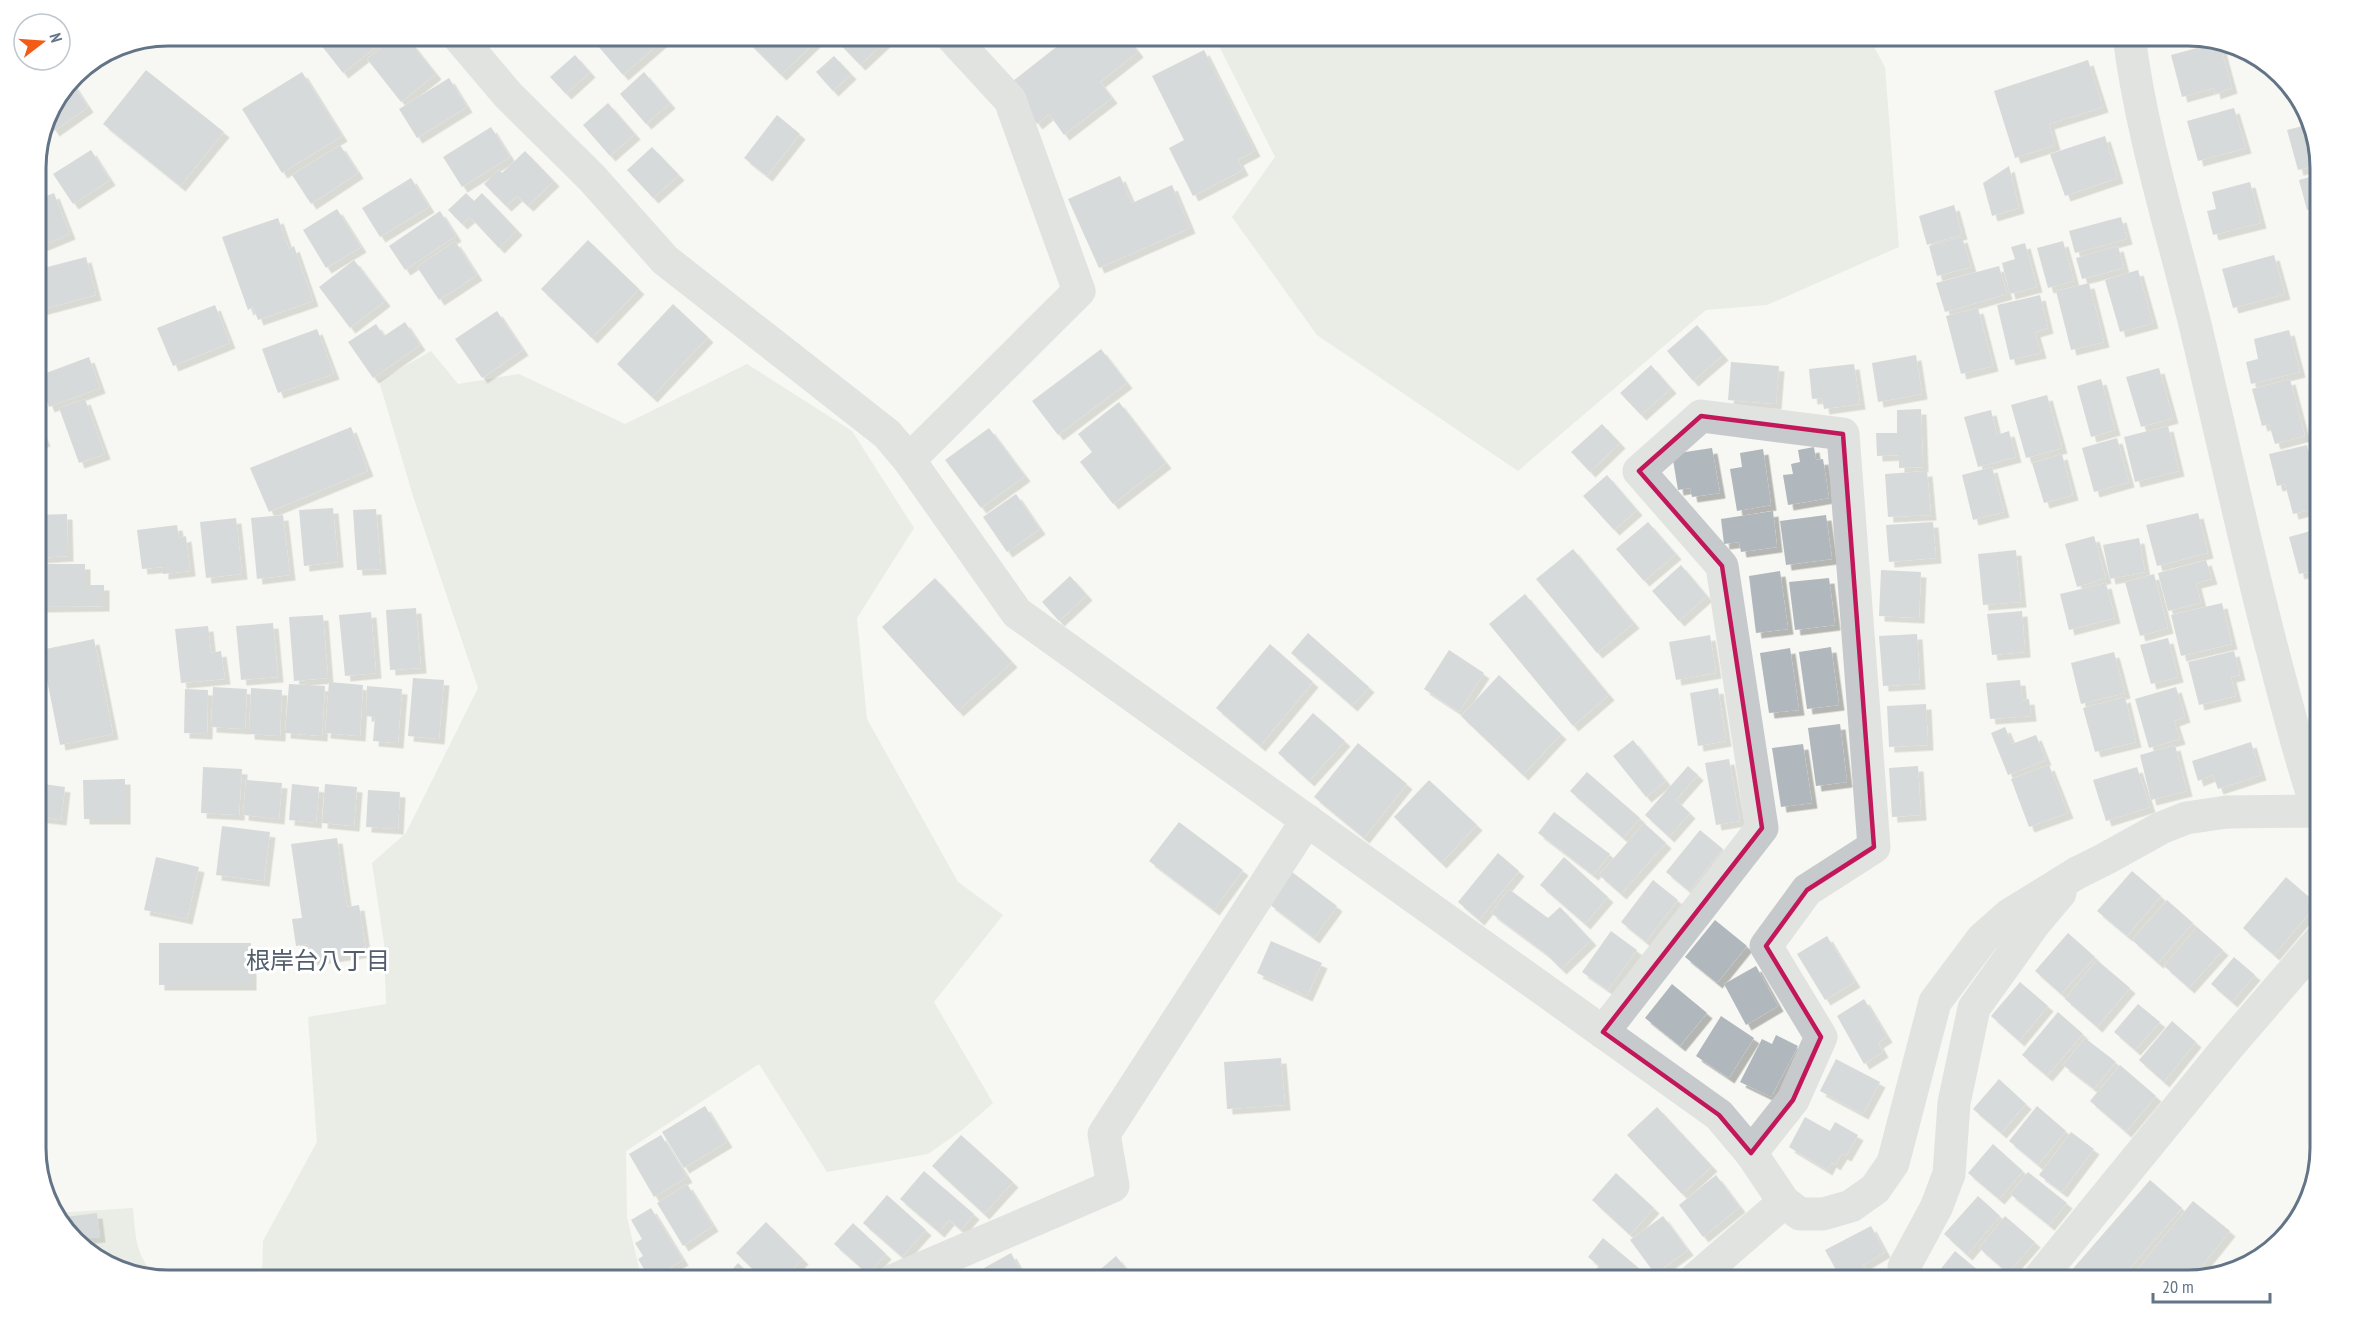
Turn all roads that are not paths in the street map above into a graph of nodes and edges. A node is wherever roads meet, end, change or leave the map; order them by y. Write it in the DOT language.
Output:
graph roads {
  1 [pos="467,46"];
  2 [pos="960,46"];
  3 [pos="2130,46"];
  4 [pos="909,460"];
  5 [pos="2310,784"];
  6 [pos="2310,812"];
  7 [pos="1307,820"];
  8 [pos="2077,873"];
  9 [pos="2310,952"];
  10 [pos="1603,1032"];
  11 [pos="1751,1153"];
  12 [pos="1784,1202"];
  13 [pos="918,1270"];
  14 [pos="1706,1270"];
  15 [pos="1905,1270"];
  16 [pos="2046,1270"];
  1 -- 4 [label="street"];
  2 -- 4 [label="street"];
  3 -- 5 [label="street"];
  4 -- 7 [label="street"];
  6 -- 8 [label="street"];
  7 -- 10 [label="street"];
  7 -- 13 [label="street"];
  8 -- 12 [label="street"];
  8 -- 15 [label="street"];
  9 -- 16 [label="street"];
  10 -- 11 [label="street"];
  10 -- 11 [label="street"];
  11 -- 12 [label="street"];
  12 -- 14 [label="street"];
}
